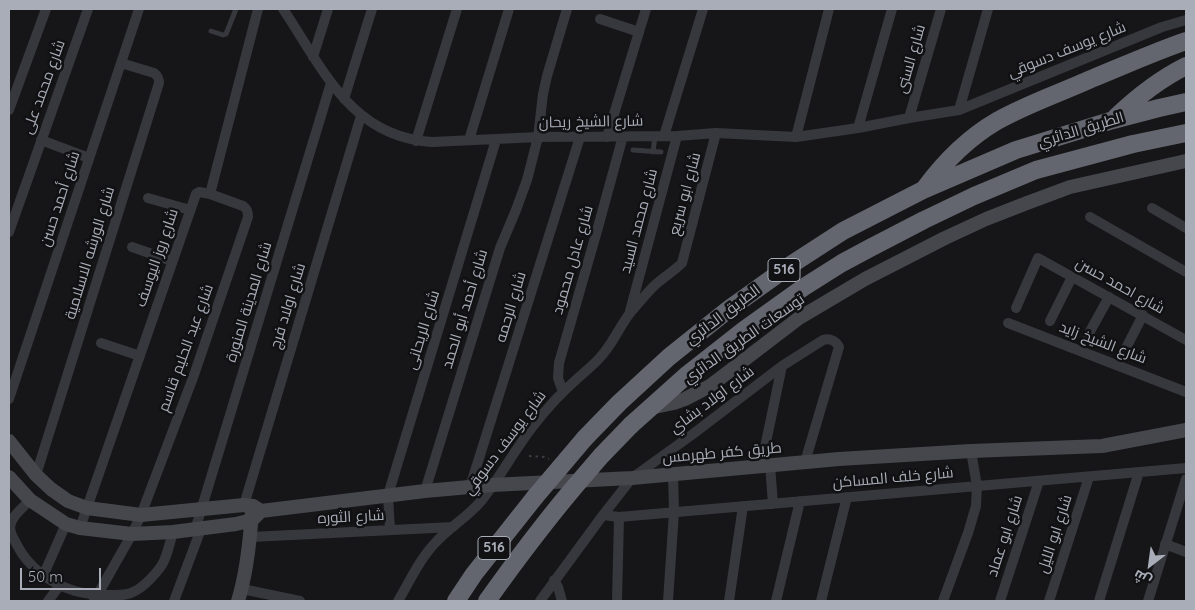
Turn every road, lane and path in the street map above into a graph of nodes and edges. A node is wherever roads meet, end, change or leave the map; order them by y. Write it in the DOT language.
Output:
graph roads {
  1 [pos="46,9"];
  2 [pos="88,9"];
  3 [pos="139,9"];
  4 [pos="236,9"];
  5 [pos="258,9"];
  6 [pos="328,9"];
  7 [pos="372,9"];
  8 [pos="457,9"];
  9 [pos="508,9"];
  10 [pos="567,9"];
  11 [pos="646,9"];
  12 [pos="703,9"];
  13 [pos="829,9"];
  14 [pos="892,9"];
  15 [pos="941,9"];
  16 [pos="988,9"];
  17 [pos="288,12"];
  18 [pos="600,19"];
  19 [pos="1186,20"];
  20 [pos="211,31"];
  21 [pos="639,32"];
  22 [pos="1186,41"];
  23 [pos="313,57"];
  24 [pos="121,63"];
  25 [pos="1186,66"];
  26 [pos="331,83"];
  27 [pos="344,99"];
  28 [pos="1186,102"];
  29 [pos="9,110"];
  30 [pos="959,110"];
  31 [pos="360,116"];
  32 [pos="909,118"];
  33 [pos="1114,120"];
  34 [pos="858,128"];
  35 [pos="716,133"];
  36 [pos="1186,133"];
  37 [pos="623,136"];
  38 [pos="659,136"];
  39 [pos="677,136"];
  40 [pos="538,137"];
  41 [pos="580,137"];
  42 [pos="607,137"];
  43 [pos="796,137"];
  44 [pos="41,140"];
  45 [pos="469,140"];
  46 [pos="496,140"];
  47 [pos="416,141"];
  48 [pos="633,150"];
  49 [pos="653,152"];
  50 [pos="661,152"];
  51 [pos="90,158"];
  52 [pos="1186,160"];
  53 [pos="923,190"];
  54 [pos="210,194"];
  55 [pos="148,198"];
  56 [pos="1152,208"];
  57 [pos="190,210"];
  58 [pos="1090,217"];
  59 [pos="1186,228"];
  60 [pos="9,232"];
  61 [pos="132,247"];
  62 [pos="172,261"];
  63 [pos="682,263"];
  64 [pos="1186,272"];
  65 [pos="1072,277"];
  66 [pos="1109,297"];
  67 [pos="1016,308"];
  68 [pos="629,314"];
  69 [pos="1143,315"];
  70 [pos="1050,321"];
  71 [pos="1008,323"];
  72 [pos="1088,335"];
  73 [pos="1186,340"];
  74 [pos="102,343"];
  75 [pos="1126,348"];
  76 [pos="140,356"];
  77 [pos="782,366"];
  78 [pos="563,392"];
  79 [pos="1186,392"];
  80 [pos="9,399"];
  81 [pos="650,408"];
  82 [pos="1186,430"];
  83 [pos="9,441"];
  84 [pos="971,451"];
  85 [pos="529,456"];
  86 [pos="544,456"];
  87 [pos="805,462"];
  88 [pos="765,466"];
  89 [pos="1186,468"];
  90 [pos="1139,472"];
  91 [pos="673,473"];
  92 [pos="36,475"];
  93 [pos="1089,476"];
  94 [pos="632,478"];
  95 [pos="1186,479"];
  96 [pos="10,481"];
  97 [pos="1039,481"];
  98 [pos="492,485"];
  99 [pos="470,486"];
  100 [pos="977,486"];
  101 [pos="426,491"];
  102 [pos="388,495"];
  103 [pos="847,497"];
  104 [pos="30,500"];
  105 [pos="800,501"];
  106 [pos="773,504"];
  107 [pos="743,506"];
  108 [pos="87,508"];
  109 [pos="202,509"];
  110 [pos="252,510"];
  111 [pos="674,512"];
  112 [pos="603,514"];
  113 [pos="141,515"];
  114 [pos="619,516"];
  115 [pos="66,524"];
  116 [pos="453,527"];
  117 [pos="80,528"];
  118 [pos="198,529"];
  119 [pos="390,530"];
  120 [pos="173,532"];
  121 [pos="132,534"];
  122 [pos="251,537"];
  123 [pos="11,542"];
  124 [pos="1165,544"];
  125 [pos="1186,552"];
  126 [pos="43,576"];
  127 [pos="554,580"];
  128 [pos="60,585"];
  129 [pos="240,595"];
  130 [pos="131,597"];
  131 [pos="96,598"];
  132 [pos="48,601"];
  133 [pos="174,601"];
  134 [pos="300,601"];
  135 [pos="398,601"];
  136 [pos="456,601"];
  137 [pos="488,601"];
  138 [pos="540,601"];
  139 [pos="562,601"];
  140 [pos="617,601"];
  141 [pos="668,601"];
  142 [pos="729,601"];
  143 [pos="776,601"];
  144 [pos="821,601"];
  145 [pos="943,601"];
  146 [pos="1000,601"];
  147 [pos="1049,601"];
  148 [pos="1099,601"];
  149 [pos="1148,601"];
  1 -- 29 [label="street"];
  2 -- 44 [label="street, شارع محمد على"];
  3 -- 24 [label="street, شارع أحمد حسن"];
  4 -- 20 [label="lane"];
  5 -- 54 [label="street"];
  6 -- 23 [label="street"];
  7 -- 27 [label="street"];
  8 -- 47 [label="street"];
  9 -- 45 [label="street"];
  10 -- 40 [label="street, شارع أحمد أبو الحمد"];
  11 -- 21 [label="street"];
  12 -- 38 [label="street"];
  13 -- 43 [label="street"];
  14 -- 34 [label="street"];
  15 -- 32 [label="street, شارع السنى"];
  16 -- 30 [label="street"];
  17 -- 23 [label="street, شارع الشيخ ريحان"];
  18 -- 21 [label="street"];
  19 -- 30 [label="street, شارع يوسف دسوقي"];
  21 -- 42 [label="street"];
  22 -- 53 [label="highway"];
  23 -- 26 [label="street, شارع الشيخ ريحان"];
  24 -- 51 [label="street, شارع أحمد حسن"];
  24 -- 92 [label="street, شارع الورشه الاسلامية"];
  25 -- 33 [label="highway"];
  26 -- 27 [label="street, شارع الشيخ ريحان"];
  26 -- 109 [label="street, شارع المدينة المنورة"];
  27 -- 31 [label="street, شارع الشيخ ريحان"];
  28 -- 33 [label="highway, الطريق الدائري / 516"];
  30 -- 32 [label="street, شارع الشيخ ريحان"];
  31 -- 47 [label="street, شارع الشيخ ريحان"];
  31 -- 110 [label="street, شارع اولاد فرج"];
  32 -- 34 [label="street, شارع الشيخ ريحان"];
  33 -- 53 [label="highway, الطريق الدائري / 516"];
  34 -- 43 [label="street, شارع الشيخ ريحان"];
  35 -- 39 [label="street, شارع الشيخ ريحان"];
  35 -- 43 [label="street, شارع الشيخ ريحان"];
  35 -- 63 [label="street, شارع ابو سريع"];
  36 -- 81 [label="highway, الطريق الدائري / 516"];
  37 -- 38 [label="street, شارع الشيخ ريحان"];
  37 -- 42 [label="street, شارع الشيخ ريحان"];
  37 -- 78 [label="street, شارع عادل محمود"];
  38 -- 39 [label="street, شارع الشيخ ريحان"];
  38 -- 49 [label="lane"];
  39 -- 68 [label="street, شارع محمد السيد"];
  40 -- 41 [label="street, شارع الشيخ ريحان"];
  40 -- 46 [label="street, شارع الشيخ ريحان"];
  40 -- 101 [label="street, شارع أحمد أبو الحمد"];
  41 -- 42 [label="street, شارع الشيخ ريحان"];
  41 -- 99 [label="street, شارع الرحمه"];
  44 -- 51 [label="street"];
  44 -- 60 [label="street, شارع محمد على"];
  45 -- 46 [label="street, شارع الشيخ ريحان"];
  45 -- 47 [label="street, شارع الشيخ ريحان"];
  46 -- 102 [label="street, شارع الريحانى"];
  48 -- 49 [label="lane"];
  49 -- 50 [label="lane"];
  51 -- 80 [label="street, شارع أحمد حسن"];
  52 -- 81 [label="street, توسعات الطريق الدائري"];
  53 -- 136 [label="highway, الطريق الدائري / 516, bridge"];
  54 -- 57 [label="street, شارع روز اليوسف"];
  54 -- 113 [label="street, شارع عبد الحليم قاسم"];
  55 -- 57 [label="street"];
  56 -- 59 [label="street"];
  57 -- 62 [label="street, شارع روز اليوسف"];
  58 -- 64 [label="street"];
  61 -- 62 [label="street"];
  62 -- 76 [label="street, شارع روز اليوسف"];
  63 -- 68 [label="street, شارع يوسف دسوقي"];
  65 -- 66 [label="street, شارع احمد حسن"];
  65 -- 67 [label="street, شارع احمد حسن"];
  65 -- 70 [label="street"];
  66 -- 69 [label="street, شارع احمد حسن"];
  66 -- 72 [label="street"];
  68 -- 78 [label="street, شارع يوسف دسوقي"];
  69 -- 73 [label="street, شارع احمد حسن"];
  69 -- 75 [label="street"];
  71 -- 79 [label="street, شارع الشيخ زايد"];
  74 -- 76 [label="street"];
  76 -- 108 [label="street, شارع روز اليوسف"];
  77 -- 87 [label="street, شارع اولاد بشاي"];
  77 -- 88 [label="street"];
  77 -- 94 [label="street, شارع اولاد بشاي"];
  78 -- 98 [label="street, شارع يوسف دسوقي"];
  81 -- 137 [label="highway, الطريق الدائري / 516, bridge"];
  82 -- 84 [label="street, طريق كفر طهرمس"];
  83 -- 92 [label="street, طريق كفر طهرمس"];
  84 -- 87 [label="street, طريق كفر طهرمس"];
  84 -- 100 [label="street"];
  85 -- 86 [label="path"];
  87 -- 88 [label="street, طريق كفر طهرمس"];
  88 -- 91 [label="street, طريق كفر طهرمس"];
  88 -- 106 [label="street"];
  89 -- 90 [label="street, شارع خلف المساكن"];
  90 -- 93 [label="street, شارع خلف المساكن"];
  90 -- 148 [label="street"];
  91 -- 94 [label="street, طريق كفر طهرمس"];
  91 -- 111 [label="street"];
  92 -- 108 [label="street, طريق كفر طهرمس"];
  93 -- 97 [label="street, شارع خلف المساكن"];
  93 -- 147 [label="street, شارع ابو الليل"];
  94 -- 98 [label="street, طريق كفر طهرمس"];
  94 -- 112 [label="street, شارع اولاد بشاي"];
  95 -- 124 [label="street"];
  96 -- 104 [label="street, طريق كفر طهرمس"];
  97 -- 100 [label="street, شارع خلف المساكن"];
  97 -- 146 [label="street, شارع ابو عماد"];
  98 -- 99 [label="street, طريق كفر طهرمس"];
  98 -- 116 [label="street, شارع يوسف دسوقي"];
  99 -- 101 [label="street, طريق كفر طهرمس"];
  100 -- 103 [label="street, شارع خلف المساكن"];
  100 -- 145 [label="street"];
  101 -- 102 [label="street, طريق كفر طهرمس"];
  102 -- 110 [label="street, طريق كفر طهرمس"];
  102 -- 119 [label="street, شارع الريحانى"];
  103 -- 105 [label="street, شارع خلف المساكن"];
  103 -- 144 [label="street"];
  104 -- 115 [label="street, طريق كفر طهرمس"];
  104 -- 123 [label="street"];
  105 -- 106 [label="street, شارع خلف المساكن"];
  105 -- 143 [label="street"];
  106 -- 107 [label="street, شارع خلف المساكن"];
  107 -- 111 [label="street, شارع خلف المساكن"];
  107 -- 142 [label="street"];
  108 -- 113 [label="street, طريق كفر طهرمس"];
  108 -- 117 [label="street, شارع روز اليوسف"];
  109 -- 110 [label="street, طريق كفر طهرمس"];
  109 -- 113 [label="street, طريق كفر طهرمس"];
  109 -- 118 [label="street, شارع المدينة المنورة"];
  110 -- 118 [label="street, طريق كفر طهرمس"];
  110 -- 122 [label="street"];
  111 -- 114 [label="street, شارع خلف المساكن"];
  111 -- 141 [label="street"];
  112 -- 114 [label="street, شارع خلف المساكن"];
  112 -- 127 [label="street, شارع اولاد بشاي"];
  113 -- 121 [label="street, شارع عبد الحليم قاسم"];
  114 -- 140 [label="street"];
  115 -- 117 [label="street, طريق كفر طهرمس"];
  115 -- 126 [label="street"];
  116 -- 119 [label="street, شارع الثوره"];
  116 -- 135 [label="street, شارع يوسف دسوقي"];
  117 -- 121 [label="street, طريق كفر طهرمس"];
  118 -- 120 [label="street, طريق كفر طهرمس"];
  118 -- 133 [label="street, شارع المدينة المنورة"];
  119 -- 122 [label="street, شارع الثوره"];
  120 -- 121 [label="street, طريق كفر طهرمس"];
  120 -- 130 [label="street"];
  121 -- 131 [label="street, شارع عبد الحليم قاسم"];
  122 -- 129 [label="street"];
  123 -- 126 [label="street"];
  124 -- 125 [label="street"];
  124 -- 149 [label="street"];
  126 -- 128 [label="street"];
  127 -- 138 [label="street, شارع اولاد بشاي"];
  127 -- 139 [label="street"];
  128 -- 131 [label="street"];
  128 -- 132 [label="street"];
  129 -- 134 [label="street"];
  130 -- 131 [label="street"];
}
